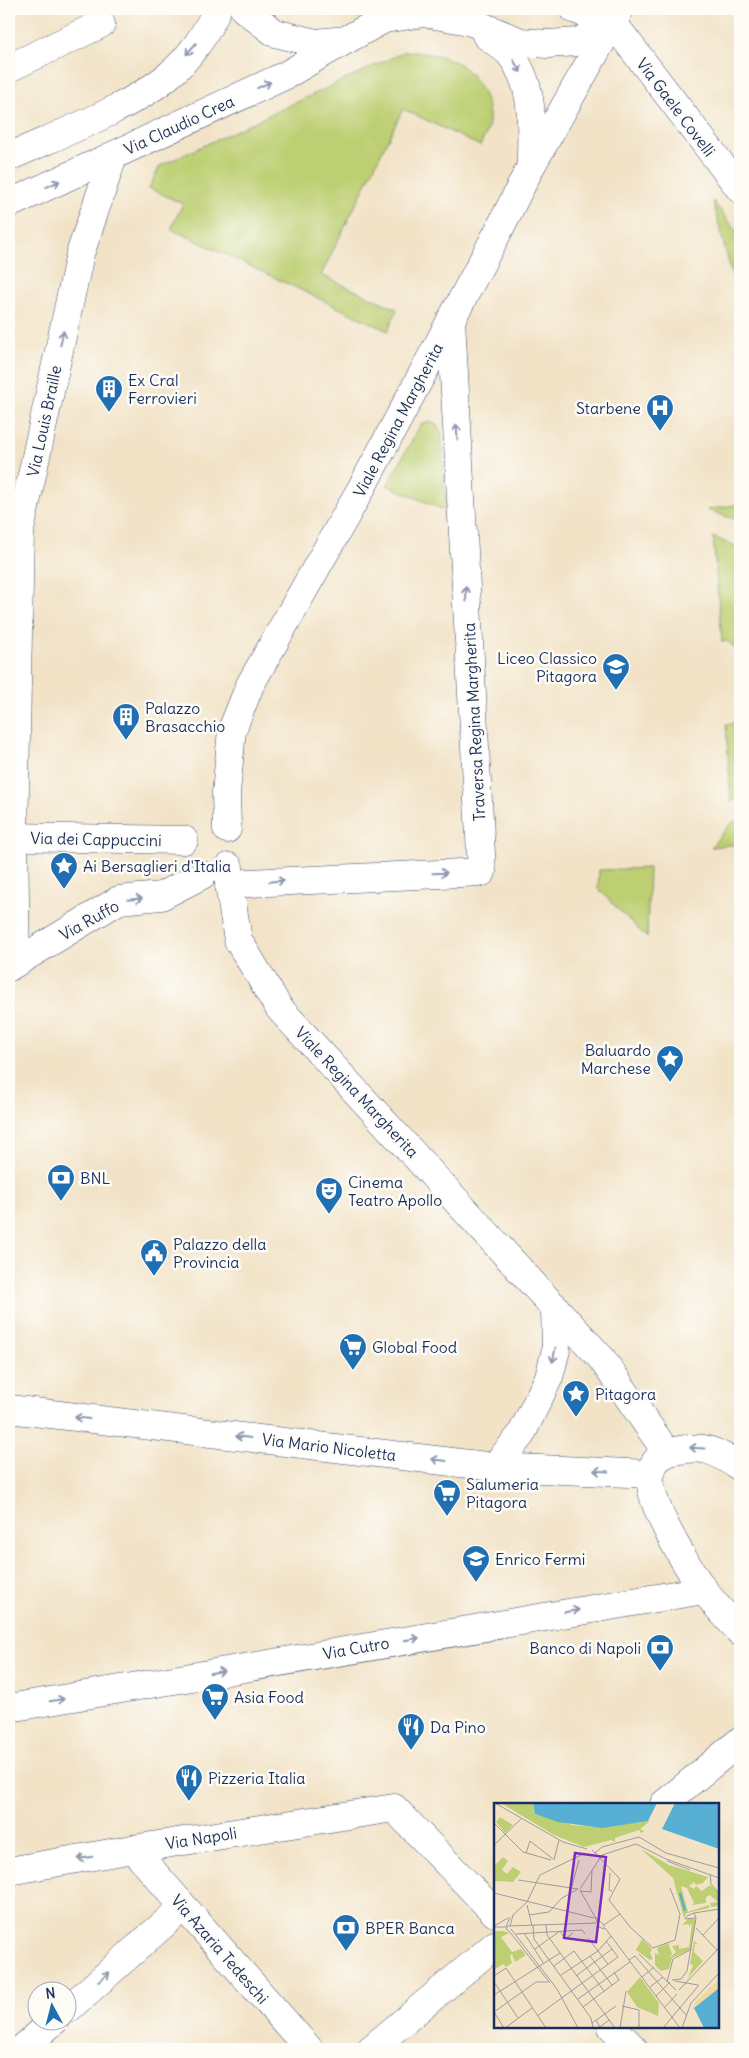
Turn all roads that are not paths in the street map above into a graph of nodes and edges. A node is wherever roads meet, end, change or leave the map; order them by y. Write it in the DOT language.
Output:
graph roads {
  1 [pos="217,9"];
  2 [pos="244,9"];
  3 [pos="574,9"];
  4 [pos="387,14"];
  5 [pos="622,14"];
  6 [pos="469,22"];
  7 [pos="101,24"];
  8 [pos="346,40"];
  9 [pos="9,68"];
  10 [pos="9,157"];
  11 [pos="113,157"];
  12 [pos="531,166"];
  13 [pos="740,190"];
  14 [pos="9,204"];
  15 [pos="451,320"];
  16 [pos="227,829"];
  17 [pos="11,837"];
  18 [pos="184,840"];
  19 [pos="202,875"];
  20 [pos="229,876"];
  21 [pos="12,965"];
  22 [pos="555,1307"];
  23 [pos="9,1409"];
  24 [pos="667,1453"];
  25 [pos="494,1466"];
  26 [pos="740,1467"];
  27 [pos="650,1474"];
  28 [pos="704,1590"];
  29 [pos="740,1632"];
  30 [pos="9,1708"];
  31 [pos="740,1741"];
  32 [pos="665,1803"];
  33 [pos="132,1849"];
  34 [pos="9,1871"];
  35 [pos="183,1907"];
  36 [pos="494,1912"];
  37 [pos="494,1946"];
  38 [pos="78,2000"];
  39 [pos="613,2028"];
  40 [pos="44,2030"];
  41 [pos="304,2044"];
  42 [pos="22,2049"];
  43 [pos="371,2049"];
  44 [pos="634,2049"];
  1 -- 10 [label="street, one-way"];
  2 -- 8 [label="street"];
  3 -- 5 [label="street"];
  4 -- 6 [label="street"];
  4 -- 8 [label="street, Via Claudio Crea"];
  5 -- 6 [label="street"];
  5 -- 12 [label="street, Viale Regina Margherita"];
  5 -- 13 [label="street, Via Gaele Covelli"];
  6 -- 12 [label="street, one-way"];
  7 -- 9 [label="street"];
  11 -- 8 [label="street, Via Claudio Crea, one-way"];
  14 -- 11 [label="street, Via Claudio Crea, one-way"];
  17 -- 11 [label="street, Via Louis Braille, one-way"];
  12 -- 15 [label="street, Viale Regina Margherita"];
  15 -- 16 [label="street, Viale Regina Margherita"];
  20 -- 15 [label="street, Traversa Regina Margherita, one-way"];
  16 -- 18 [label="street"];
  16 -- 20 [label="street"];
  17 -- 18 [label="street, Via dei Cappuccini"];
  17 -- 21 [label="street, Via Louis Braille"];
  18 -- 19 [label="street"];
  19 -- 20 [label="street"];
  21 -- 19 [label="street, Via Ruffo, one-way"];
  20 -- 22 [label="street, Viale Regina Margherita"];
  22 -- 24 [label="street, Viale Regina Margherita"];
  22 -- 25 [label="street, one-way"];
  25 -- 23 [label="street, Via Mario Nicoletta, one-way"];
  26 -- 24 [label="street, one-way"];
  24 -- 27 [label="street"];
  27 -- 25 [label="street, Via Mario Nicoletta, one-way"];
  27 -- 28 [label="street"];
  28 -- 29 [label="street"];
  30 -- 28 [label="street, Via Cutro, one-way"];
  31 -- 32 [label="street"];
  33 -- 34 [label="street, Via Napoli, one-way"];
  33 -- 35 [label="street, Via Azaria Tedeschi"];
  33 -- 36 [label="street, Via Napoli"];
  38 -- 35 [label="street, one-way"];
  35 -- 41 [label="street, Via Azaria Tedeschi"];
  37 -- 43 [label="street"];
  39 -- 44 [label="street"];
  40 -- 42 [label="street"];
}
